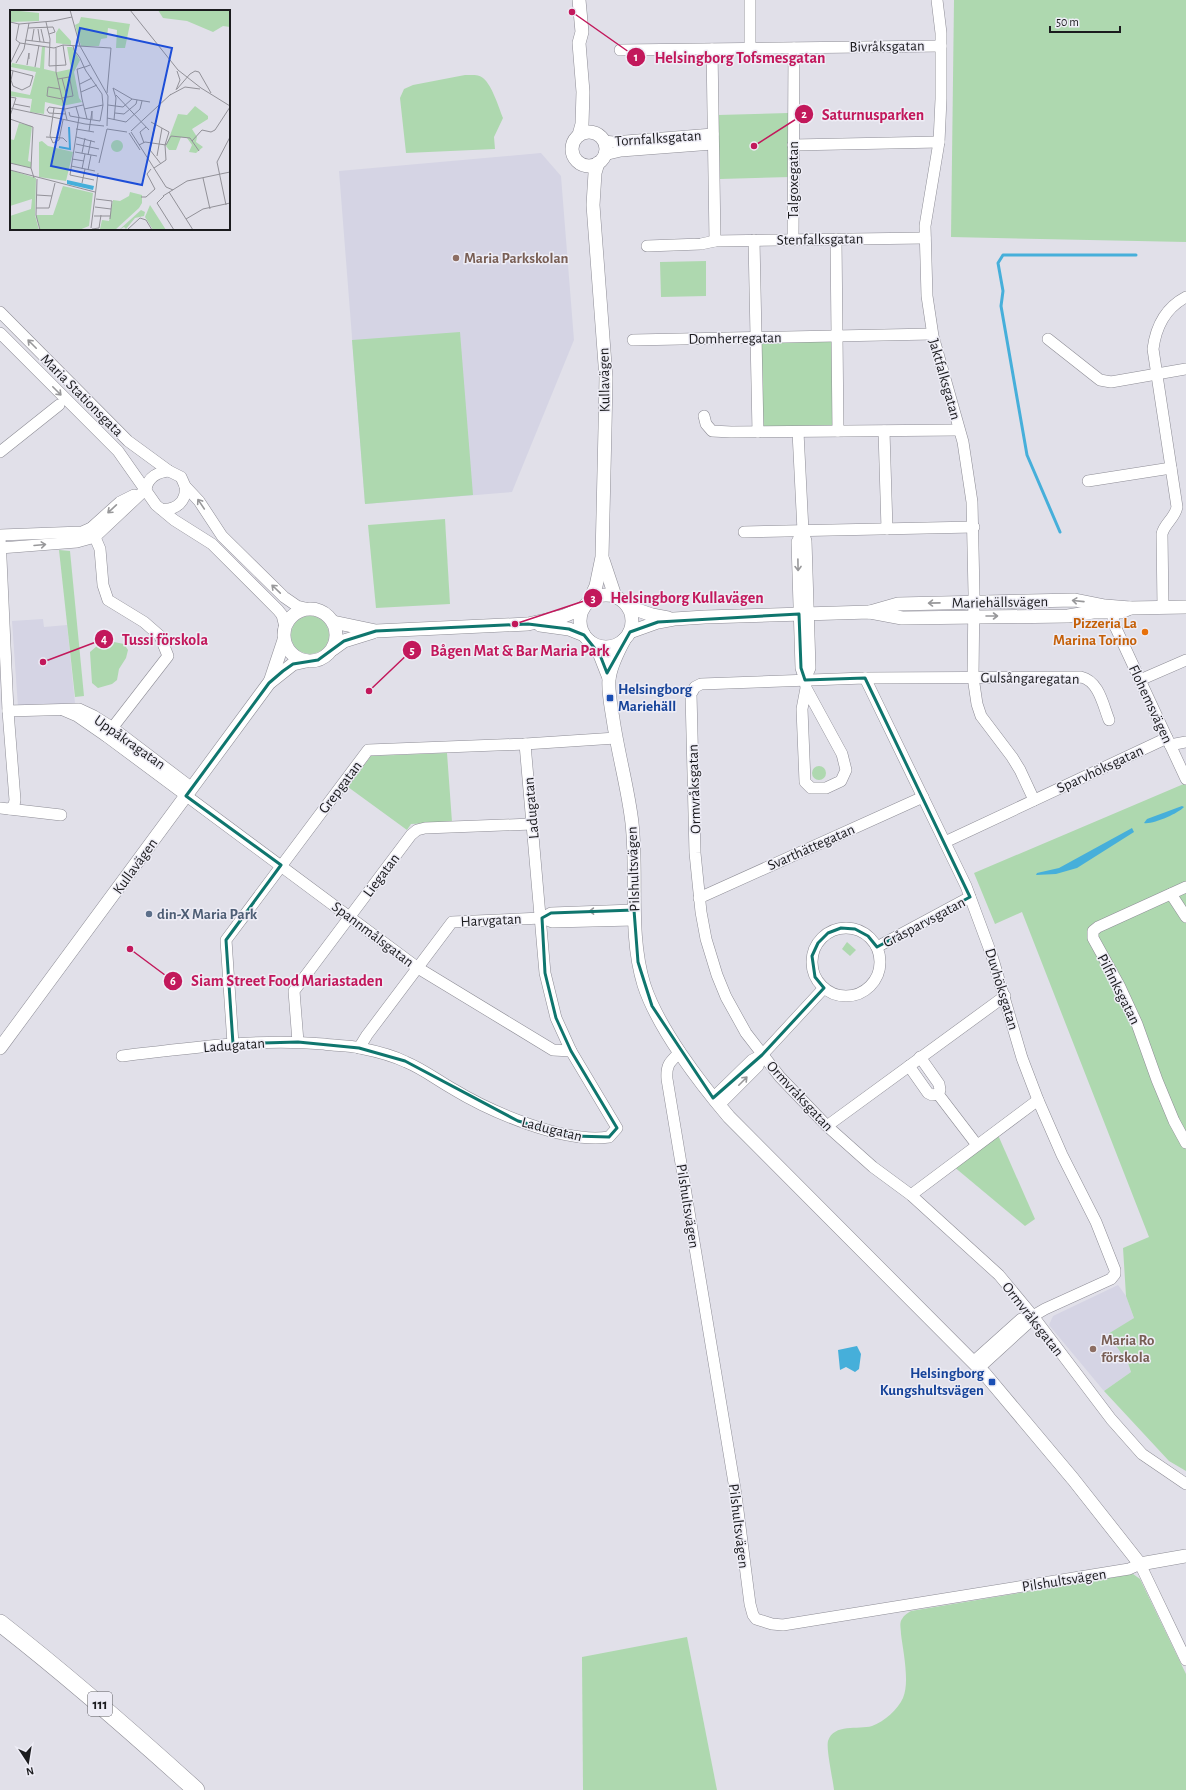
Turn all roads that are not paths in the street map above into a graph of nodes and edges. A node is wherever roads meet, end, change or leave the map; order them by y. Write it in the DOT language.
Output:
graph roads {
  1 [pos="572,0"];
  2 [pos="579,0"];
  3 [pos="750,0"];
  4 [pos="937,0"];
  5 [pos="579,43"];
  6 [pos="941,46"];
  7 [pos="750,48"];
  8 [pos="794,48"];
  9 [pos="712,49"];
  10 [pos="620,50"];
  11 [pos="583,92"];
  12 [pos="579,136"];
  13 [pos="600,137"];
  14 [pos="713,139"];
  15 [pos="939,142"];
  16 [pos="794,145"];
  17 [pos="601,159"];
  18 [pos="579,162"];
  19 [pos="593,205"];
  20 [pos="925,238"];
  21 [pos="836,239"];
  22 [pos="754,240"];
  23 [pos="793,240"];
  24 [pos="716,241"];
  25 [pos="648,246"];
  26 [pos="1186,297"];
  27 [pos="0,312"];
  28 [pos="0,333"];
  29 [pos="932,334"];
  30 [pos="837,336"];
  31 [pos="756,337"];
  32 [pos="1048,339"];
  33 [pos="633,340"];
  34 [pos="1186,369"];
  35 [pos="1156,374"];
  36 [pos="59,405"];
  37 [pos="704,416"];
  38 [pos="959,430"];
  39 [pos="838,431"];
  40 [pos="884,431"];
  41 [pos="758,432"];
  42 [pos="798,432"];
  43 [pos="0,452"];
  44 [pos="1171,468"];
  45 [pos="169,472"];
  46 [pos="1088,481"];
  47 [pos="185,486"];
  48 [pos="146,489"];
  49 [pos="1182,506"];
  50 [pos="161,509"];
  51 [pos="974,527"];
  52 [pos="887,529"];
  53 [pos="803,531"];
  54 [pos="93,532"];
  55 [pos="744,532"];
  56 [pos="0,542"];
  57 [pos="602,556"];
  58 [pos="615,596"];
  59 [pos="2,601"];
  60 [pos="974,602"];
  61 [pos="586,605"];
  62 [pos="629,607"];
  63 [pos="1163,607"];
  64 [pos="1186,607"];
  65 [pos="309,609"];
  66 [pos="1113,609"];
  67 [pos="870,612"];
  68 [pos="804,614"];
  69 [pos="974,616"];
  70 [pos="674,619"];
  71 [pos="333,622"];
  72 [pos="528,624"];
  73 [pos="376,631"];
  74 [pos="285,634"];
  75 [pos="627,636"];
  76 [pos="587,638"];
  77 [pos="333,649"];
  78 [pos="1186,660"];
  79 [pos="306,661"];
  80 [pos="973,677"];
  81 [pos="609,678"];
  82 [pos="865,678"];
  83 [pos="1140,680"];
  84 [pos="269,683"];
  85 [pos="805,684"];
  86 [pos="8,711"];
  87 [pos="1109,720"];
  88 [pos="110,732"];
  89 [pos="616,738"];
  90 [pos="1168,742"];
  91 [pos="1186,742"];
  92 [pos="526,744"];
  93 [pos="1186,779"];
  94 [pos="189,792"];
  95 [pos="923,797"];
  96 [pos="1034,800"];
  97 [pos="5,809"];
  98 [pos="61,815"];
  99 [pos="532,824"];
  100 [pos="945,842"];
  101 [pos="281,865"];
  102 [pos="1186,887"];
  103 [pos="1171,894"];
  104 [pos="970,897"];
  105 [pos="698,898"];
  106 [pos="634,915"];
  107 [pos="1186,916"];
  108 [pos="350,917"];
  109 [pos="542,918"];
  110 [pos="877,947"];
  111 [pos="418,968"];
  112 [pos="824,988"];
  113 [pos="1005,996"];
  114 [pos="298,1042"];
  115 [pos="233,1044"];
  116 [pos="0,1048"];
  117 [pos="358,1048"];
  118 [pos="571,1050"];
  119 [pos="680,1052"];
  120 [pos="762,1055"];
  121 [pos="122,1056"];
  122 [pos="920,1057"];
  123 [pos="908,1066"];
  124 [pos="938,1094"];
  125 [pos="1038,1100"];
  126 [pos="716,1101"];
  127 [pos="827,1126"];
  128 [pos="1186,1143"];
  129 [pos="977,1145"];
  130 [pos="911,1194"];
  131 [pos="1033,1316"];
  132 [pos="976,1365"];
  133 [pos="1186,1484"];
  134 [pos="1186,1556"];
  135 [pos="1140,1564"];
  136 [pos="0,1623"];
  137 [pos="0,1638"];
  138 [pos="1186,1660"];
  139 [pos="180,1790"];
  140 [pos="196,1790"];
  1 -- 5 [label="street, Kullavägen"];
  2 -- 5 [label="street, Kullavägen"];
  3 -- 7 [label="street"];
  4 -- 6 [label="street, Jaktfalksgatan"];
  5 -- 11 [label="street, Kullavägen"];
  6 -- 8 [label="street, Bivråksgatan"];
  6 -- 15 [label="street, Jaktfalksgatan"];
  7 -- 8 [label="street, Bivråksgatan"];
  7 -- 9 [label="street, Bivråksgatan"];
  8 -- 16 [label="street, Talgoxegatan"];
  9 -- 10 [label="street, Bivråksgatan"];
  9 -- 14 [label="street, Tornfalksgatan"];
  11 -- 12 [label="street, Kullavägen"];
  11 -- 13 [label="street, Kullavägen"];
  12 -- 13 [label="street"];
  12 -- 18 [label="street, Kullavägen"];
  13 -- 14 [label="street, Tornfalksgatan"];
  13 -- 17 [label="street, Kullavägen"];
  14 -- 17 [label="street, Tornfalksgatan"];
  14 -- 24 [label="street, Tornfalksgatan"];
  15 -- 16 [label="street"];
  15 -- 20 [label="street, Jaktfalksgatan"];
  16 -- 23 [label="street, Talgoxegatan"];
  17 -- 18 [label="street"];
  17 -- 19 [label="street, Kullavägen"];
  18 -- 19 [label="street, Kullavägen"];
  19 -- 57 [label="street, Kullavägen"];
  20 -- 21 [label="street, Stenfalksgatan"];
  20 -- 29 [label="street, Jaktfalksgatan"];
  21 -- 23 [label="street, Stenfalksgatan"];
  21 -- 30 [label="street"];
  22 -- 23 [label="street, Stenfalksgatan"];
  22 -- 24 [label="street, Stenfalksgatan"];
  22 -- 31 [label="street"];
  24 -- 25 [label="street, Stenfalksgatan"];
  26 -- 35 [label="street"];
  45 -- 27 [label="street, Maria Stationsgata, one-way"];
  28 -- 48 [label="street, Maria Stationsgata, one-way"];
  29 -- 30 [label="street, Domherregatan"];
  29 -- 38 [label="street, Jaktfalksgatan"];
  30 -- 31 [label="street, Domherregatan"];
  30 -- 39 [label="street"];
  31 -- 33 [label="street, Domherregatan"];
  31 -- 41 [label="street"];
  32 -- 35 [label="street"];
  34 -- 35 [label="street"];
  35 -- 44 [label="street"];
  36 -- 43 [label="street"];
  37 -- 41 [label="street"];
  38 -- 40 [label="street"];
  38 -- 51 [label="street, Jaktfalksgatan"];
  39 -- 40 [label="street"];
  39 -- 42 [label="street"];
  40 -- 52 [label="street"];
  41 -- 42 [label="street"];
  42 -- 53 [label="street"];
  44 -- 46 [label="street"];
  44 -- 49 [label="street"];
  45 -- 47 [label="street, Maria Stationsgata"];
  45 -- 48 [label="street"];
  47 -- 50 [label="street"];
  65 -- 47 [label="street, Maria Stationsgata, one-way"];
  48 -- 50 [label="street, Maria Stationsgata"];
  48 -- 54 [label="street"];
  49 -- 63 [label="street"];
  50 -- 74 [label="street, Maria Stationsgata"];
  51 -- 52 [label="street"];
  51 -- 60 [label="street, Jaktfalksgatan"];
  52 -- 53 [label="street"];
  53 -- 55 [label="street"];
  53 -- 68 [label="street"];
  54 -- 56 [label="street"];
  54 -- 88 [label="street"];
  56 -- 59 [label="street"];
  57 -- 58 [label="street, Kullavägen"];
  57 -- 61 [label="street, Kullavägen"];
  58 -- 61 [label="street"];
  58 -- 62 [label="street"];
  59 -- 86 [label="street"];
  66 -- 60 [label="street, Mariehällsvägen, one-way"];
  60 -- 67 [label="street, Mariehällsvägen, one-way"];
  60 -- 69 [label="street, Jaktfalksgatan"];
  61 -- 72 [label="street, Kullavägen"];
  61 -- 76 [label="street"];
  62 -- 70 [label="street, Mariehällsvägen"];
  62 -- 75 [label="street"];
  63 -- 64 [label="street, Mariehällsvägen"];
  63 -- 66 [label="street, Mariehällsvägen"];
  65 -- 71 [label="street, Kullavägen"];
  65 -- 74 [label="street, Kullavägen"];
  69 -- 66 [label="street, Mariehällsvägen, one-way"];
  66 -- 83 [label="street, Flohemsvägen"];
  67 -- 68 [label="street, Mariehällsvägen"];
  67 -- 69 [label="street, Mariehällsvägen"];
  68 -- 70 [label="street, Mariehällsvägen"];
  68 -- 85 [label="street"];
  69 -- 80 [label="street"];
  70 -- 75 [label="street, Mariehällsvägen"];
  71 -- 73 [label="street, Kullavägen"];
  71 -- 77 [label="street"];
  72 -- 73 [label="street, Kullavägen"];
  72 -- 76 [label="street, Kullavägen"];
  73 -- 77 [label="street, Kullavägen"];
  74 -- 79 [label="street"];
  74 -- 84 [label="street, Kullavägen"];
  75 -- 76 [label="street"];
  75 -- 81 [label="street, Pilshultsvägen"];
  76 -- 81 [label="street, Pilshultsvägen"];
  77 -- 79 [label="street, Kullavägen"];
  78 -- 83 [label="street"];
  79 -- 84 [label="street, Kullavägen"];
  80 -- 82 [label="street"];
  80 -- 87 [label="street, Gulsångaregatan"];
  80 -- 96 [label="street"];
  81 -- 89 [label="street, Pilshultsvägen"];
  82 -- 85 [label="street"];
  82 -- 95 [label="street, Duvhöksgatan"];
  83 -- 90 [label="street, Flohemsvägen"];
  84 -- 94 [label="street, Kullavägen"];
  85 -- 85 [label="street"];
  85 -- 105 [label="street, Ormvråksgatan"];
  86 -- 88 [label="street, Uppåkragatan"];
  86 -- 97 [label="street"];
  88 -- 94 [label="street, Uppåkragatan"];
  89 -- 92 [label="street, Grepgatan"];
  89 -- 106 [label="street, Pilshultsvägen"];
  90 -- 91 [label="street, Sparvhöksgatan"];
  90 -- 93 [label="street, Flohemsvägen"];
  90 -- 96 [label="street, Sparvhöksgatan"];
  92 -- 99 [label="street, Ladugatan"];
  92 -- 101 [label="street, Grepgatan"];
  94 -- 101 [label="street, Spannmålsgatan"];
  94 -- 116 [label="street, Kullavägen"];
  95 -- 100 [label="street, Duvhöksgatan"];
  95 -- 105 [label="street, Svarthättegatan"];
  96 -- 100 [label="street, Sparvhöksgatan"];
  97 -- 98 [label="street"];
  99 -- 108 [label="street, Liegatan"];
  99 -- 109 [label="street, Ladugatan"];
  100 -- 104 [label="street, Duvhöksgatan"];
  101 -- 108 [label="street, Spannmålsgatan"];
  101 -- 115 [label="street, Grepgatan"];
  102 -- 103 [label="street, Pilfinksgatan"];
  103 -- 107 [label="street"];
  103 -- 128 [label="street, Pilfinksgatan"];
  104 -- 110 [label="street, Gråsparvsgatan"];
  104 -- 113 [label="street, Duvhöksgatan"];
  105 -- 120 [label="street, Ormvråksgatan"];
  106 -- 109 [label="street, Harvgatan"];
  106 -- 119 [label="street, Pilshultsvägen"];
  108 -- 111 [label="street, Spannmålsgatan"];
  108 -- 114 [label="street, Liegatan"];
  109 -- 111 [label="street, Harvgatan"];
  109 -- 118 [label="street, Ladugatan"];
  110 -- 112 [label="street, Gråsparvsgatan"];
  110 -- 112 [label="street, Gråsparvsgatan"];
  111 -- 117 [label="street, Harvgatan"];
  111 -- 118 [label="street, Spannmålsgatan"];
  112 -- 120 [label="street"];
  113 -- 122 [label="street"];
  113 -- 125 [label="street, Duvhöksgatan"];
  114 -- 115 [label="street, Ladugatan"];
  114 -- 117 [label="street, Ladugatan"];
  115 -- 121 [label="street, Ladugatan"];
  117 -- 118 [label="street, Ladugatan"];
  119 -- 126 [label="street, Pilshultsvägen"];
  119 -- 135 [label="street, Pilshultsvägen"];
  120 -- 126 [label="street"];
  120 -- 127 [label="street, Ormvråksgatan"];
  122 -- 123 [label="street"];
  122 -- 124 [label="street"];
  123 -- 124 [label="street"];
  123 -- 127 [label="street"];
  124 -- 129 [label="street"];
  125 -- 129 [label="street"];
  125 -- 131 [label="street, Duvhöksgatan"];
  126 -- 132 [label="street, Pilshultsvägen"];
  127 -- 130 [label="street, Ormvråksgatan"];
  129 -- 130 [label="street"];
  130 -- 131 [label="street, Ormvråksgatan"];
  131 -- 132 [label="street, Duvhöksgatan"];
  131 -- 133 [label="street, Ormvråksgatan"];
  132 -- 135 [label="street, Pilshultsvägen"];
  134 -- 135 [label="street"];
  135 -- 138 [label="street, Pilshultsvägen"];
  136 -- 140 [label="main road, 111"];
  137 -- 139 [label="main road, 111"];
}
